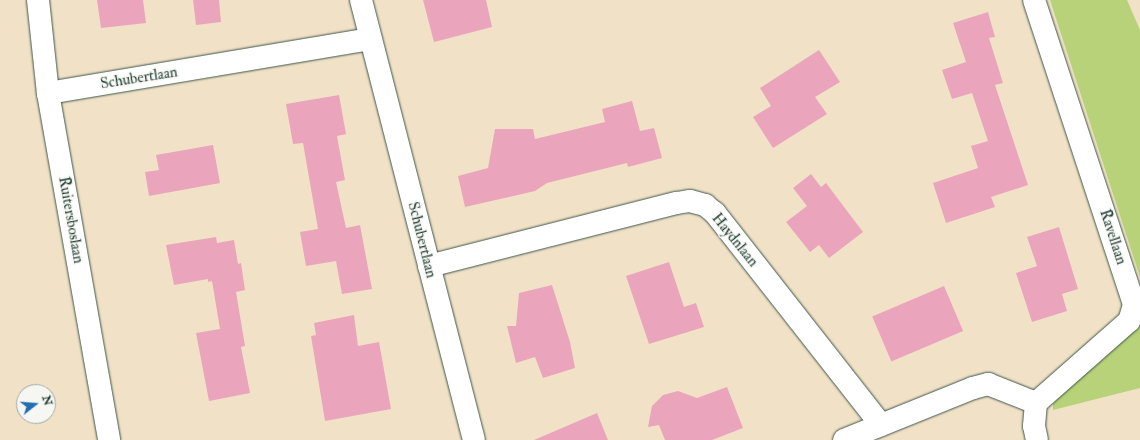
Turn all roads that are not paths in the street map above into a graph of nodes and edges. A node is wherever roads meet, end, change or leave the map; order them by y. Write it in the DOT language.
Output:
graph roads {
  1 [pos="38,0"];
  2 [pos="361,0"];
  3 [pos="1034,0"];
  4 [pos="371,39"];
  5 [pos="48,93"];
  6 [pos="429,266"];
  7 [pos="1036,403"];
  8 [pos="881,425"];
  9 [pos="109,440"];
  10 [pos="474,440"];
  11 [pos="844,440"];
  12 [pos="1037,440"];
  1 -- 5 [label="street, Ruitersboslaan"];
  2 -- 4 [label="street, Schubertlaan"];
  3 -- 7 [label="street, Ravellaan"];
  4 -- 5 [label="street, Schubertlaan"];
  4 -- 6 [label="street, Schubertlaan"];
  5 -- 9 [label="street, Ruitersboslaan"];
  6 -- 8 [label="street, Haydnlaan"];
  6 -- 10 [label="street, Schubertlaan"];
  7 -- 8 [label="street"];
  7 -- 12 [label="street"];
  8 -- 11 [label="street"];
}
